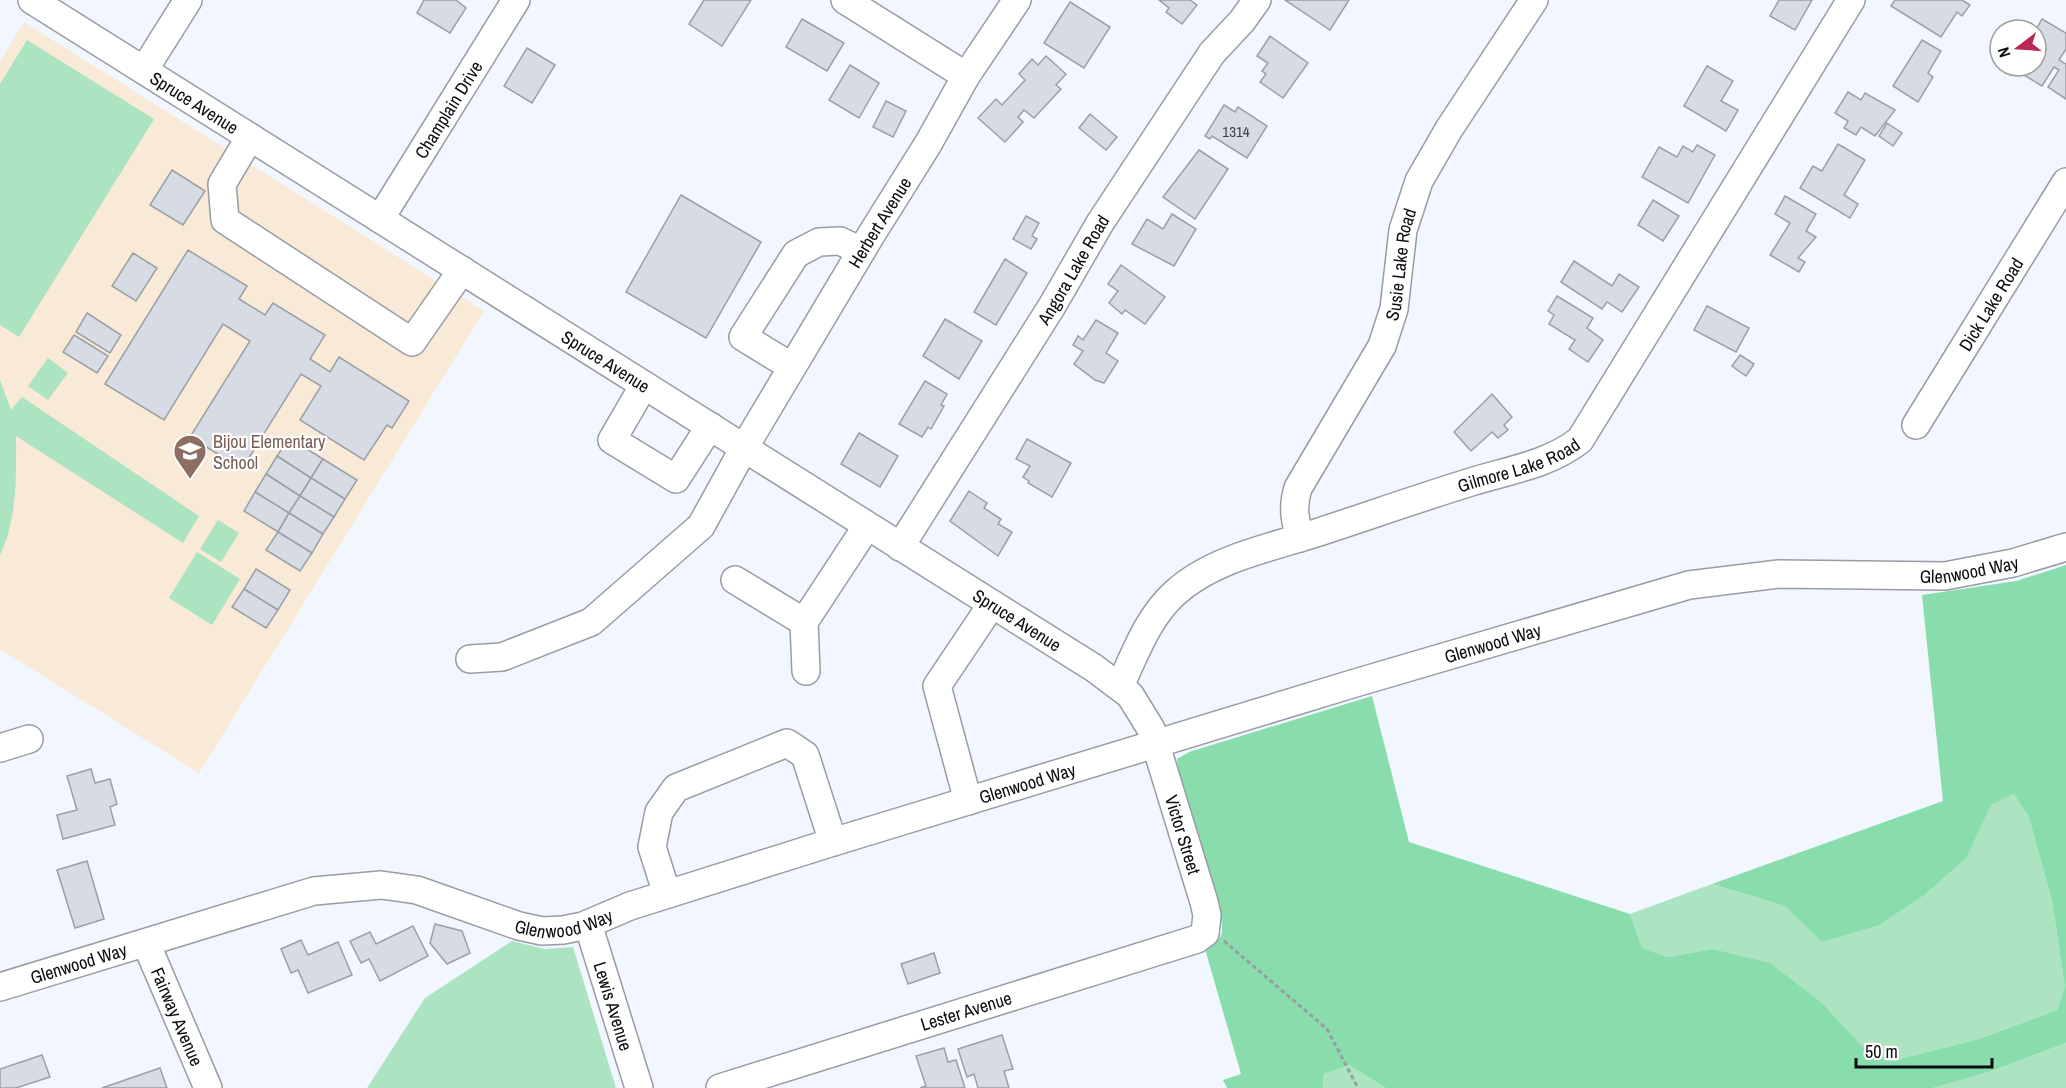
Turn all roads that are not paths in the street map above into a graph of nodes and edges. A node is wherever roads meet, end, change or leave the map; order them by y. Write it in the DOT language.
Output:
graph roads {
  1 [pos="32,0"];
  2 [pos="188,0"];
  3 [pos="516,0"];
  4 [pos="844,0"];
  5 [pos="1017,0"];
  6 [pos="1257,0"];
  7 [pos="1534,0"];
  8 [pos="1851,0"];
  9 [pos="144,70"];
  10 [pos="966,76"];
  11 [pos="250,137"];
  12 [pos="2066,182"];
  13 [pos="380,219"];
  14 [pos="861,251"];
  15 [pos="462,270"];
  16 [pos="792,367"];
  17 [pos="644,385"];
  18 [pos="1916,425"];
  19 [pos="710,426"];
  20 [pos="744,448"];
  21 [pos="867,526"];
  22 [pos="1300,538"];
  23 [pos="900,547"];
  24 [pos="2066,547"];
  25 [pos="735,580"];
  26 [pos="992,604"];
  27 [pos="804,622"];
  28 [pos="470,659"];
  29 [pos="806,671"];
  30 [pos="1120,686"];
  31 [pos="29,739"];
  32 [pos="1157,744"];
  33 [pos="0,748"];
  34 [pos="968,801"];
  35 [pos="833,842"];
  36 [pos="667,894"];
  37 [pos="588,924"];
  38 [pos="1207,926"];
  39 [pos="146,943"];
  40 [pos="0,987"];
  41 [pos="208,1088"];
  42 [pos="639,1088"];
  43 [pos="720,1088"];
  1 -- 9 [label="street, Spruce Avenue"];
  2 -- 9 [label="street"];
  3 -- 13 [label="street, Champlain Drive"];
  4 -- 10 [label="street"];
  5 -- 10 [label="street, Herbert Avenue"];
  6 -- 23 [label="street, Angora Lake Road"];
  7 -- 22 [label="street, Susie Lake Road"];
  8 -- 22 [label="street, Gilmore Lake Road"];
  9 -- 11 [label="street, Spruce Avenue"];
  10 -- 14 [label="street, Herbert Avenue"];
  11 -- 13 [label="street, Spruce Avenue"];
  11 -- 15 [label="street"];
  12 -- 18 [label="street, Dick Lake Road"];
  13 -- 15 [label="street, Spruce Avenue"];
  14 -- 16 [label="street, Herbert Avenue"];
  14 -- 16 [label="street"];
  15 -- 17 [label="street, Spruce Avenue"];
  16 -- 20 [label="street, Herbert Avenue"];
  17 -- 19 [label="street, Spruce Avenue"];
  17 -- 19 [label="street"];
  19 -- 20 [label="street, Spruce Avenue"];
  20 -- 21 [label="street, Spruce Avenue"];
  20 -- 28 [label="street, Herbert Avenue"];
  21 -- 23 [label="street, Spruce Avenue"];
  21 -- 27 [label="street"];
  22 -- 30 [label="street, Gilmore Lake Road"];
  23 -- 26 [label="street, Spruce Avenue"];
  24 -- 32 [label="street, Glenwood Way"];
  25 -- 27 [label="street"];
  26 -- 30 [label="street, Spruce Avenue"];
  26 -- 34 [label="street"];
  27 -- 29 [label="street"];
  30 -- 32 [label="street, Spruce Avenue"];
  31 -- 33 [label="street"];
  32 -- 34 [label="street, Glenwood Way"];
  32 -- 38 [label="street, Victor Street"];
  34 -- 35 [label="street, Glenwood Way"];
  35 -- 36 [label="street, Glenwood Way"];
  35 -- 36 [label="street"];
  36 -- 37 [label="street, Glenwood Way"];
  37 -- 39 [label="street, Glenwood Way"];
  37 -- 42 [label="street, Lewis Avenue"];
  38 -- 43 [label="street, Lester Avenue"];
  39 -- 40 [label="street, Glenwood Way"];
  39 -- 41 [label="street, Fairway Avenue"];
}
